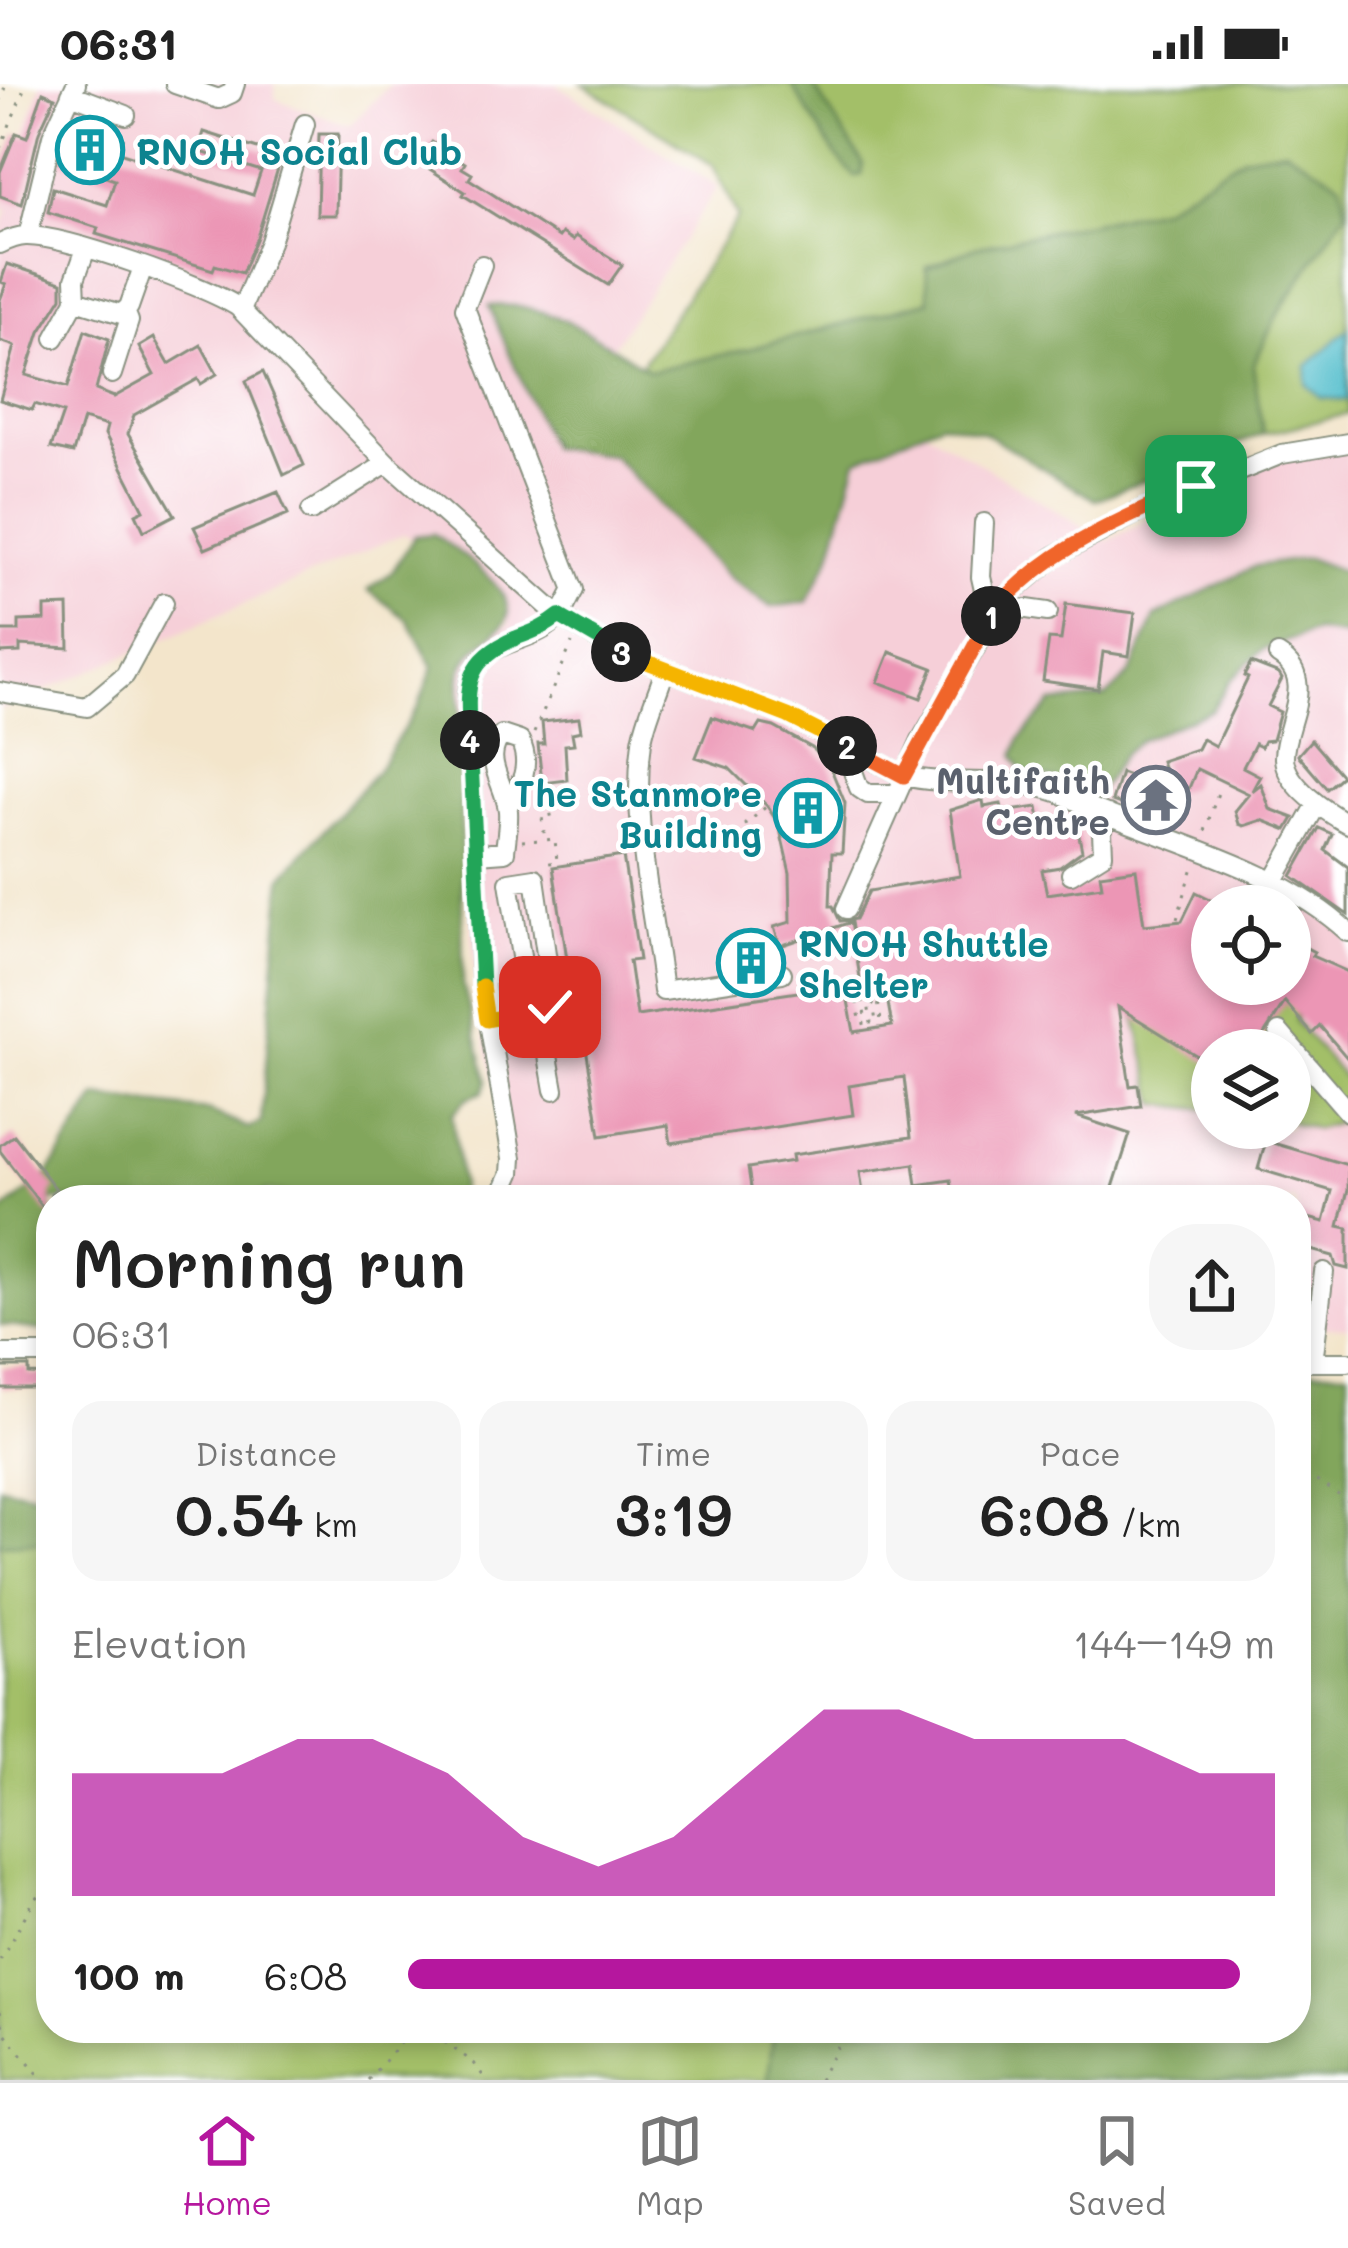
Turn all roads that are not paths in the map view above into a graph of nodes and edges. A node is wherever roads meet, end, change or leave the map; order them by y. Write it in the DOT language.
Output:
graph roads {
  1 [pos="175,84"];
  2 [pos="235,84"];
  3 [pos="74,89"];
  4 [pos="126,115"];
  5 [pos="305,124"];
  6 [pos="28,236"];
  7 [pos="0,244"];
  8 [pos="86,249"];
  9 [pos="482,265"];
  10 [pos="143,267"];
  11 [pos="76,299"];
  12 [pos="241,310"];
  13 [pos="124,311"];
  14 [pos="55,338"];
  15 [pos="112,374"];
  16 [pos="1348,443"];
  17 [pos="387,463"];
  18 [pos="311,511"];
  19 [pos="984,523"];
  20 [pos="164,603"];
  21 [pos="994,611"];
  22 [pos="1048,612"];
  23 [pos="559,616"];
  24 [pos="1278,655"];
  25 [pos="665,670"];
  26 [pos="0,692"];
  27 [pos="843,744"];
  28 [pos="900,785"];
  29 [pos="508,806"];
  30 [pos="1316,806"];
  31 [pos="1108,814"];
  32 [pos="1348,824"];
  33 [pos="478,854"];
  34 [pos="1071,874"];
  35 [pos="1272,884"];
  36 [pos="846,909"];
  37 [pos="1348,932"];
  38 [pos="782,973"];
  39 [pos="540,1010"];
  40 [pos="487,1020"];
  41 [pos="1311,1069"];
  42 [pos="554,1090"];
  43 [pos="1348,1112"];
  44 [pos="506,1185"];
  45 [pos="1324,1272"];
  46 [pos="1311,1334"];
  47 [pos="0,1354"];
  48 [pos="36,1354"];
  49 [pos="1348,1361"];
  50 [pos="1311,1362"];
  1 -- 2 [label="street"];
  3 -- 4 [label="street"];
  3 -- 6 [label="street"];
  5 -- 12 [label="street"];
  6 -- 7 [label="street"];
  6 -- 8 [label="street"];
  8 -- 10 [label="street"];
  8 -- 11 [label="street"];
  9 -- 23 [label="street"];
  10 -- 12 [label="street"];
  10 -- 13 [label="street"];
  11 -- 13 [label="street"];
  11 -- 14 [label="street"];
  12 -- 17 [label="street"];
  13 -- 15 [label="street"];
  16 -- 21 [label="street"];
  17 -- 18 [label="street"];
  17 -- 23 [label="street"];
  19 -- 21 [label="street"];
  20 -- 26 [label="street"];
  21 -- 22 [label="street"];
  21 -- 28 [label="street"];
  23 -- 25 [label="street"];
  23 -- 33 [label="street"];
  24 -- 30 [label="street"];
  25 -- 27 [label="street"];
  25 -- 38 [label="street"];
  27 -- 28 [label="street"];
  27 -- 28 [label="street"];
  28 -- 31 [label="street"];
  28 -- 36 [label="street"];
  29 -- 33 [label="street"];
  30 -- 32 [label="street"];
  30 -- 35 [label="street"];
  31 -- 34 [label="street"];
  31 -- 35 [label="street"];
  33 -- 40 [label="street"];
  35 -- 37 [label="street"];
  39 -- 39 [label="street"];
  39 -- 40 [label="street"];
  39 -- 42 [label="street"];
  40 -- 44 [label="street"];
  41 -- 43 [label="street"];
  45 -- 46 [label="street"];
  47 -- 48 [label="street"];
  49 -- 50 [label="street"];
}
